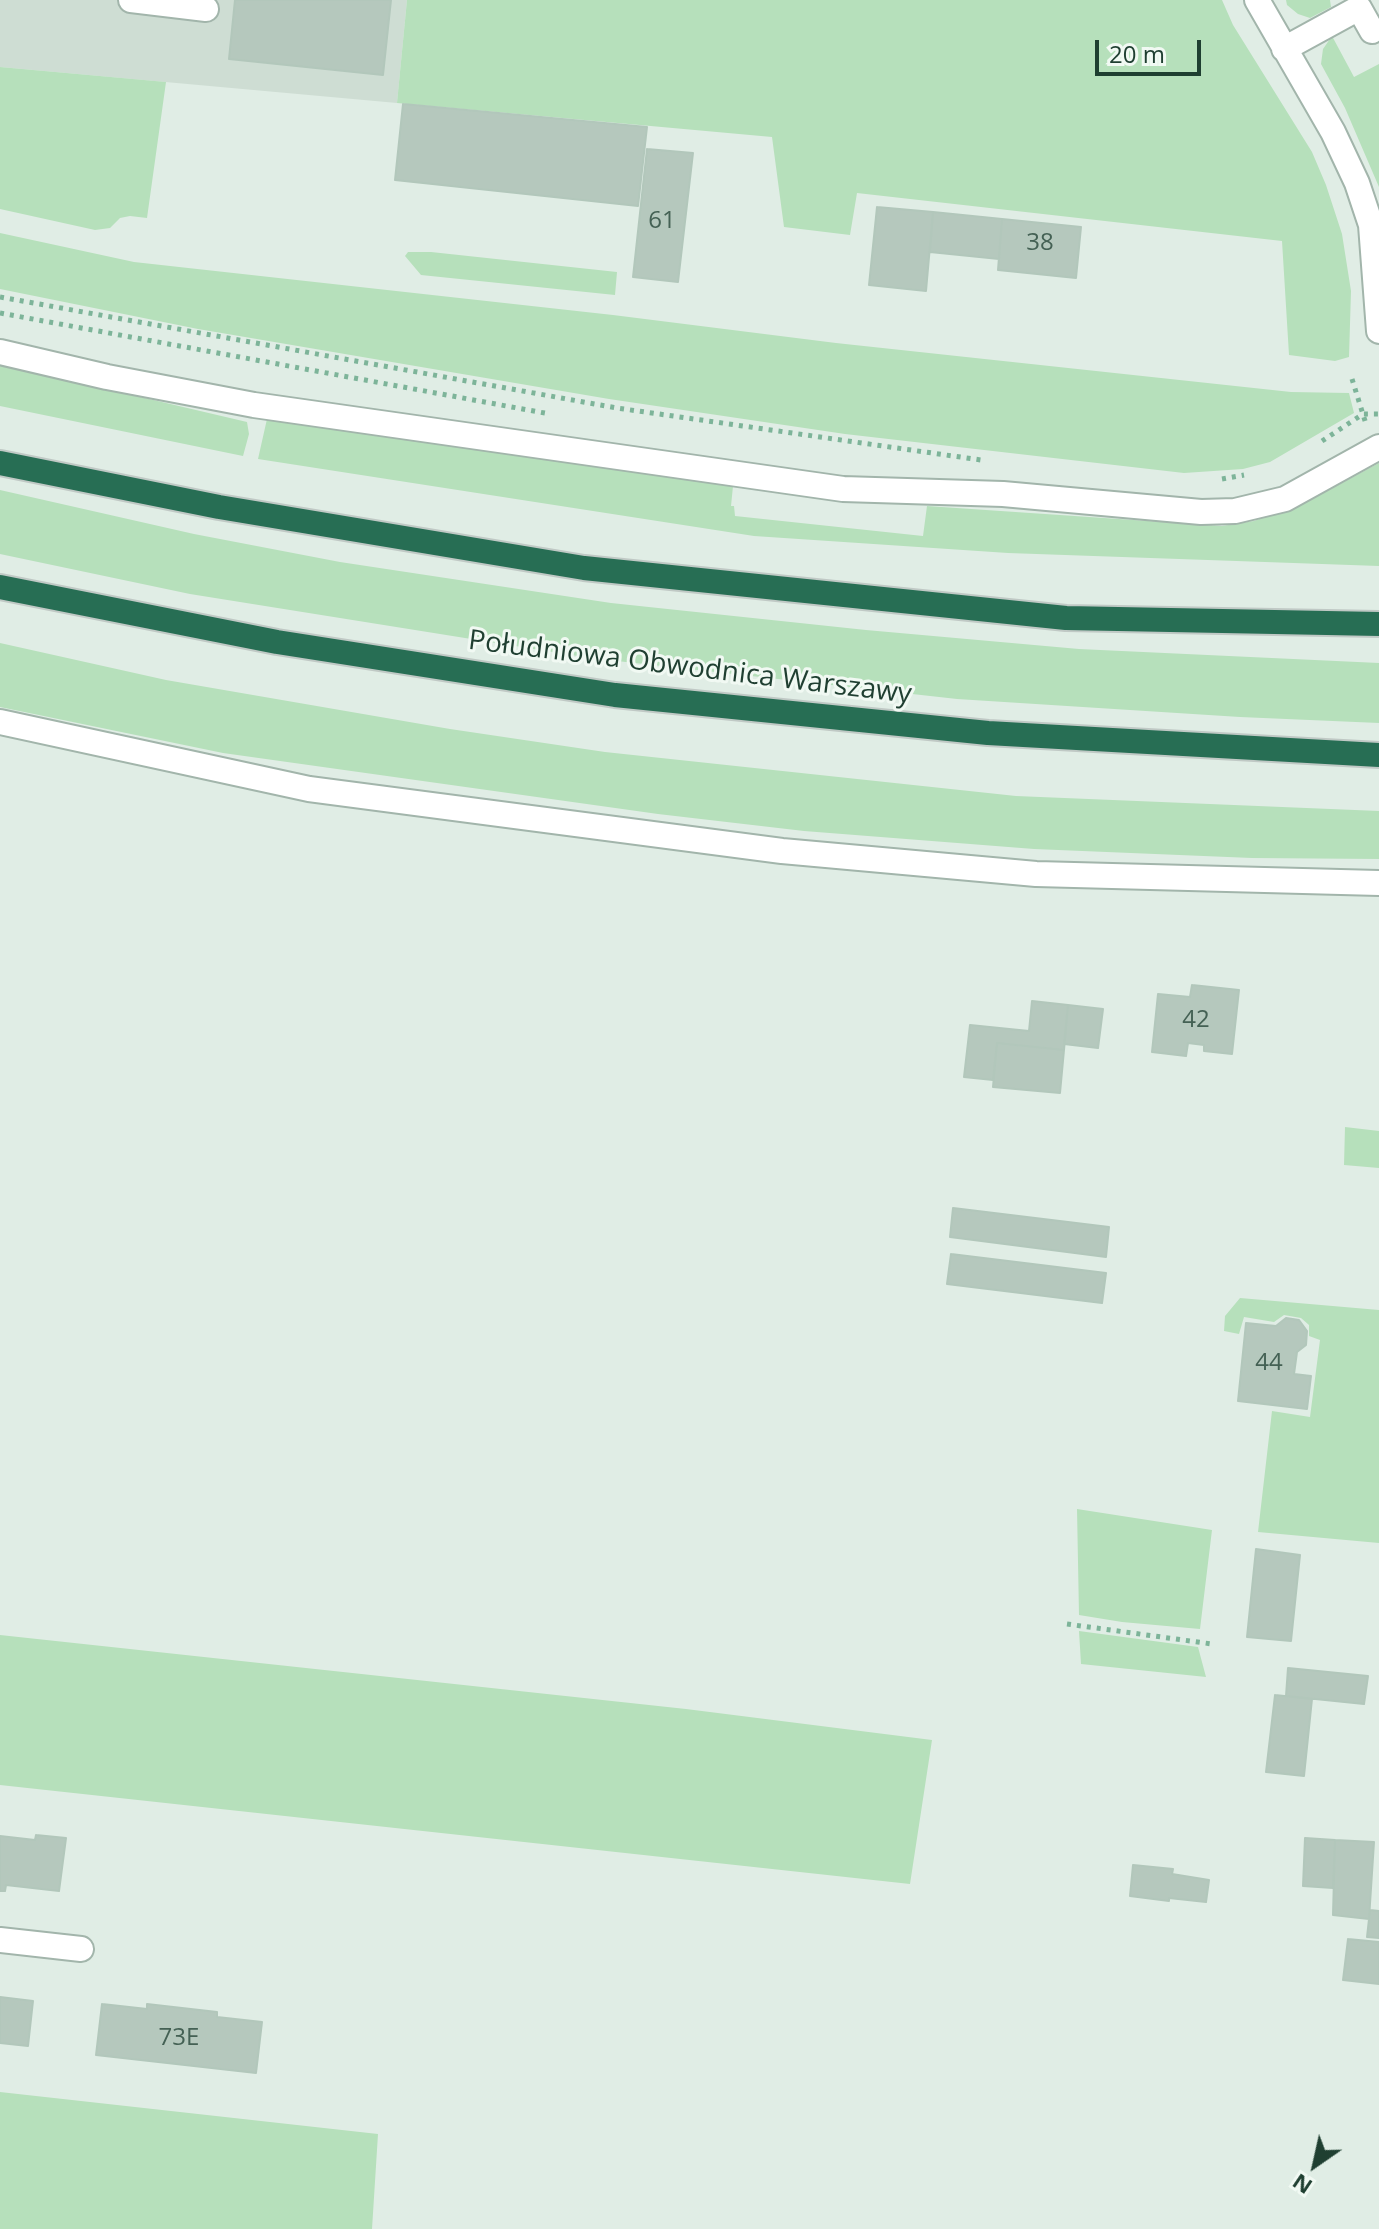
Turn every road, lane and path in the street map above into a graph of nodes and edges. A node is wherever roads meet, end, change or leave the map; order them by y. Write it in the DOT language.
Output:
graph roads {
  1 [pos="131,0"];
  2 [pos="1257,0"];
  3 [pos="206,9"];
  4 [pos="1372,31"];
  5 [pos="1284,49"];
  6 [pos="0,297"];
  7 [pos="0,313"];
  8 [pos="1379,331"];
  9 [pos="0,352"];
  10 [pos="1352,379"];
  11 [pos="1363,414"];
  12 [pos="1379,414"];
  13 [pos="561,416"];
  14 [pos="1379,423"];
  15 [pos="1373,439"];
  16 [pos="1315,446"];
  17 [pos="989,461"];
  18 [pos="0,463"];
  19 [pos="1254,473"];
  20 [pos="1218,479"];
  21 [pos="0,587"];
  22 [pos="1379,624"];
  23 [pos="0,722"];
  24 [pos="1379,755"];
  25 [pos="1379,883"];
  26 [pos="1067,1624"];
  27 [pos="1212,1644"];
  28 [pos="0,1940"];
  29 [pos="81,1949"];
  1 -- 3 [label="street"];
  2 -- 5 [label="street"];
  4 -- 5 [label="street"];
  5 -- 8 [label="street"];
  6 -- 17 [label="path"];
  7 -- 13 [label="path"];
  9 -- 15 [label="street"];
  10 -- 11 [label="path"];
  11 -- 12 [label="path"];
  11 -- 15 [label="path"];
  11 -- 16 [label="path"];
  14 -- 15 [label="path"];
  18 -- 22 [label="highway"];
  19 -- 20 [label="path"];
  21 -- 24 [label="highway, Południowa Obwodnica Warszawy"];
  23 -- 25 [label="street"];
  26 -- 27 [label="path"];
  28 -- 29 [label="street"];
}
